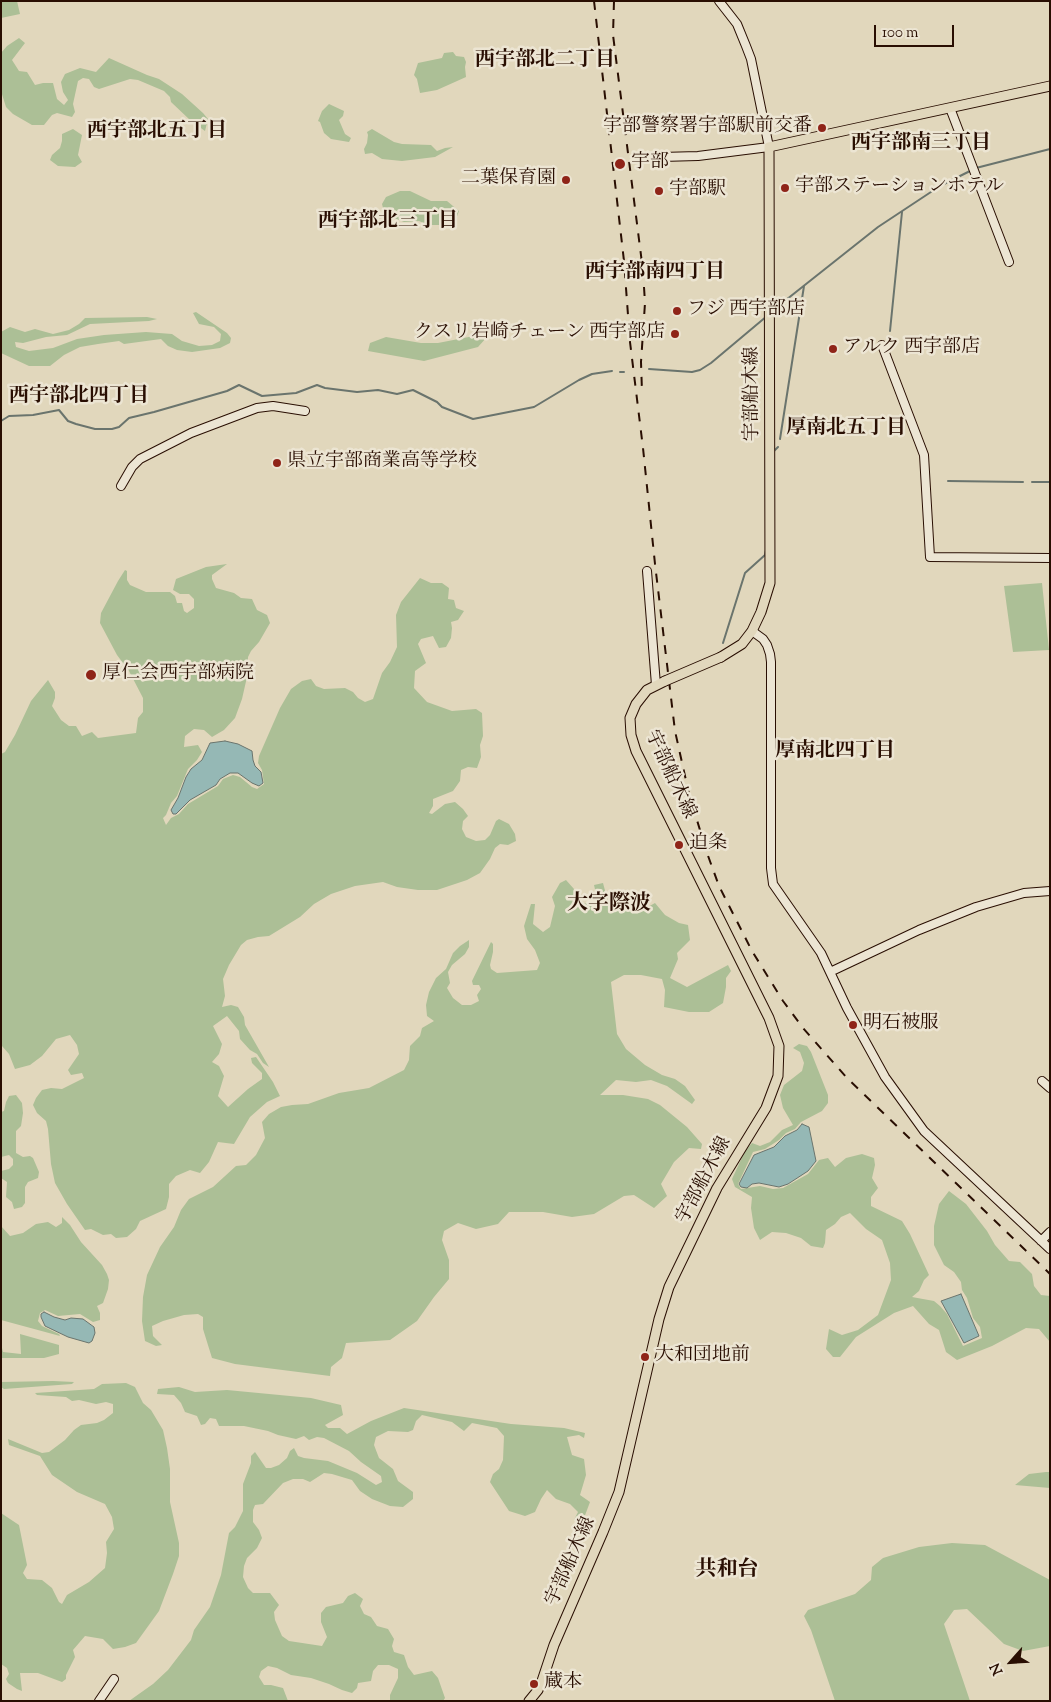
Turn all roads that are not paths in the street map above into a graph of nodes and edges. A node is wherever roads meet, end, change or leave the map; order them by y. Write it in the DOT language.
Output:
graph roads {
  1 [pos="719,1"];
  2 [pos="1050,86"];
  3 [pos="950,108"];
  4 [pos="769,147"];
  5 [pos="661,157"];
  6 [pos="1009,262"];
  7 [pos="882,344"];
  8 [pos="305,410"];
  9 [pos="121,486"];
  10 [pos="1050,558"];
  11 [pos="647,571"];
  12 [pos="752,631"];
  13 [pos="656,685"];
  14 [pos="1050,891"];
  15 [pos="830,972"];
  16 [pos="1042,1081"];
  17 [pos="1050,1088"];
  18 [pos="1050,1232"];
  19 [pos="1041,1241"];
  20 [pos="1050,1249"];
  21 [pos="114,1679"];
  22 [pos="99,1701"];
  23 [pos="529,1701"];
  1 -- 4 [label="street"];
  2 -- 3 [label="main road"];
  3 -- 4 [label="main road"];
  3 -- 6 [label="street"];
  4 -- 5 [label="street"];
  4 -- 12 [label="main road, 宇部船木線"];
  7 -- 10 [label="street"];
  8 -- 9 [label="street"];
  11 -- 13 [label="street"];
  12 -- 13 [label="main road, 宇部船木線, bridge"];
  12 -- 15 [label="street"];
  13 -- 23 [label="main road, 宇部船木線"];
  14 -- 15 [label="street"];
  15 -- 19 [label="street"];
  16 -- 17 [label="street"];
  18 -- 19 [label="street"];
  19 -- 20 [label="street"];
  21 -- 22 [label="street"];
}
